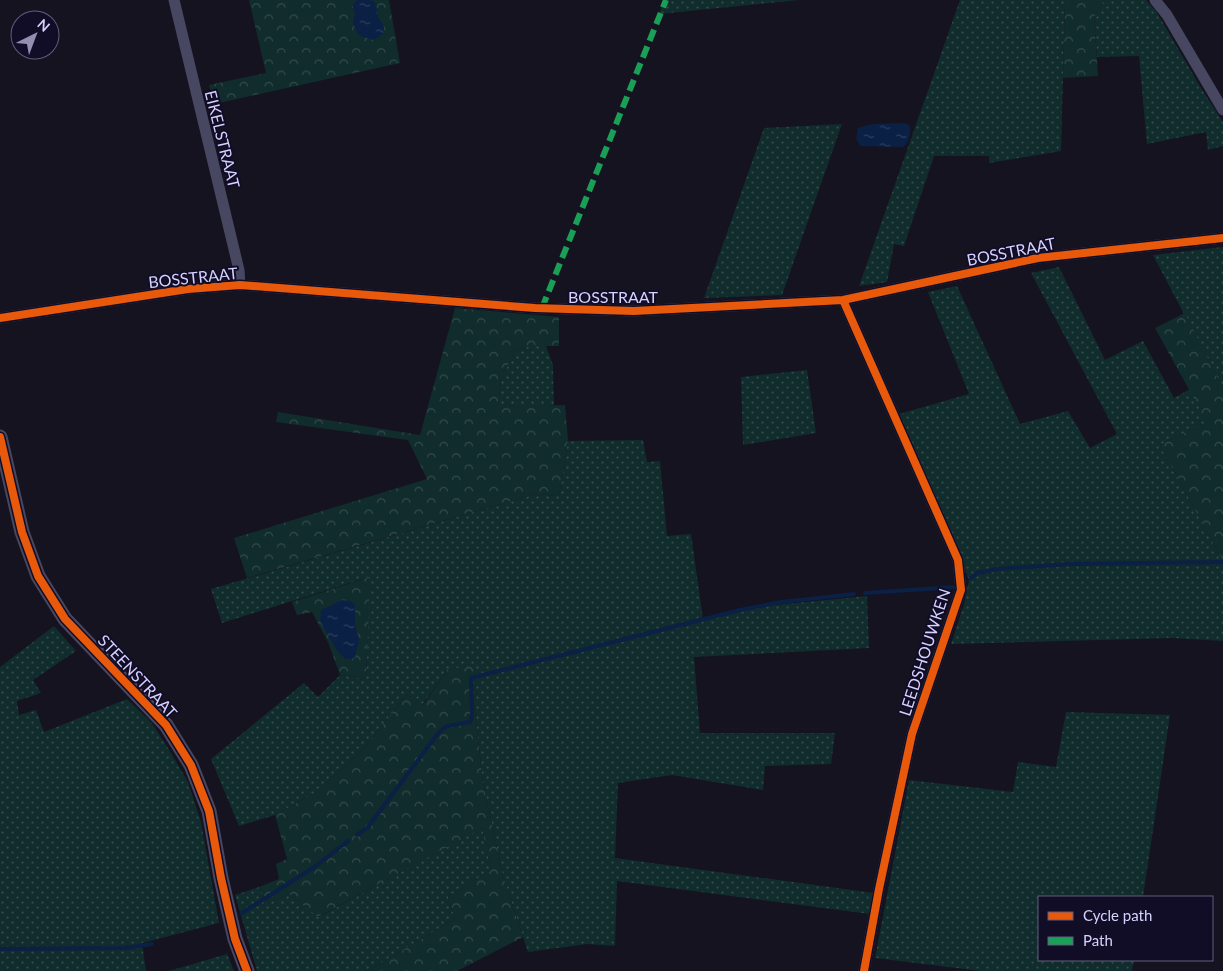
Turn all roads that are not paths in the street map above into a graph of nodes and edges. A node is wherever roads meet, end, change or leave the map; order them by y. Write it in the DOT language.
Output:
graph roads {
  1 [pos="174,0"];
  2 [pos="1155,0"];
  3 [pos="1223,110"];
  4 [pos="1223,238"];
  5 [pos="240,285"];
  6 [pos="843,300"];
  7 [pos="0,318"];
  8 [pos="0,437"];
  9 [pos="247,971"];
  10 [pos="864,971"];
  1 -- 5 [label="street, EIKELSTRAAT"];
  2 -- 3 [label="street"];
  4 -- 6 [label="street, BOSSTRAAT"];
  5 -- 6 [label="street, BOSSTRAAT"];
  5 -- 7 [label="street, BOSSTRAAT"];
  6 -- 10 [label="street, LEEDSHOUWKEN"];
  8 -- 9 [label="street, STEENSTRAAT"];
}
